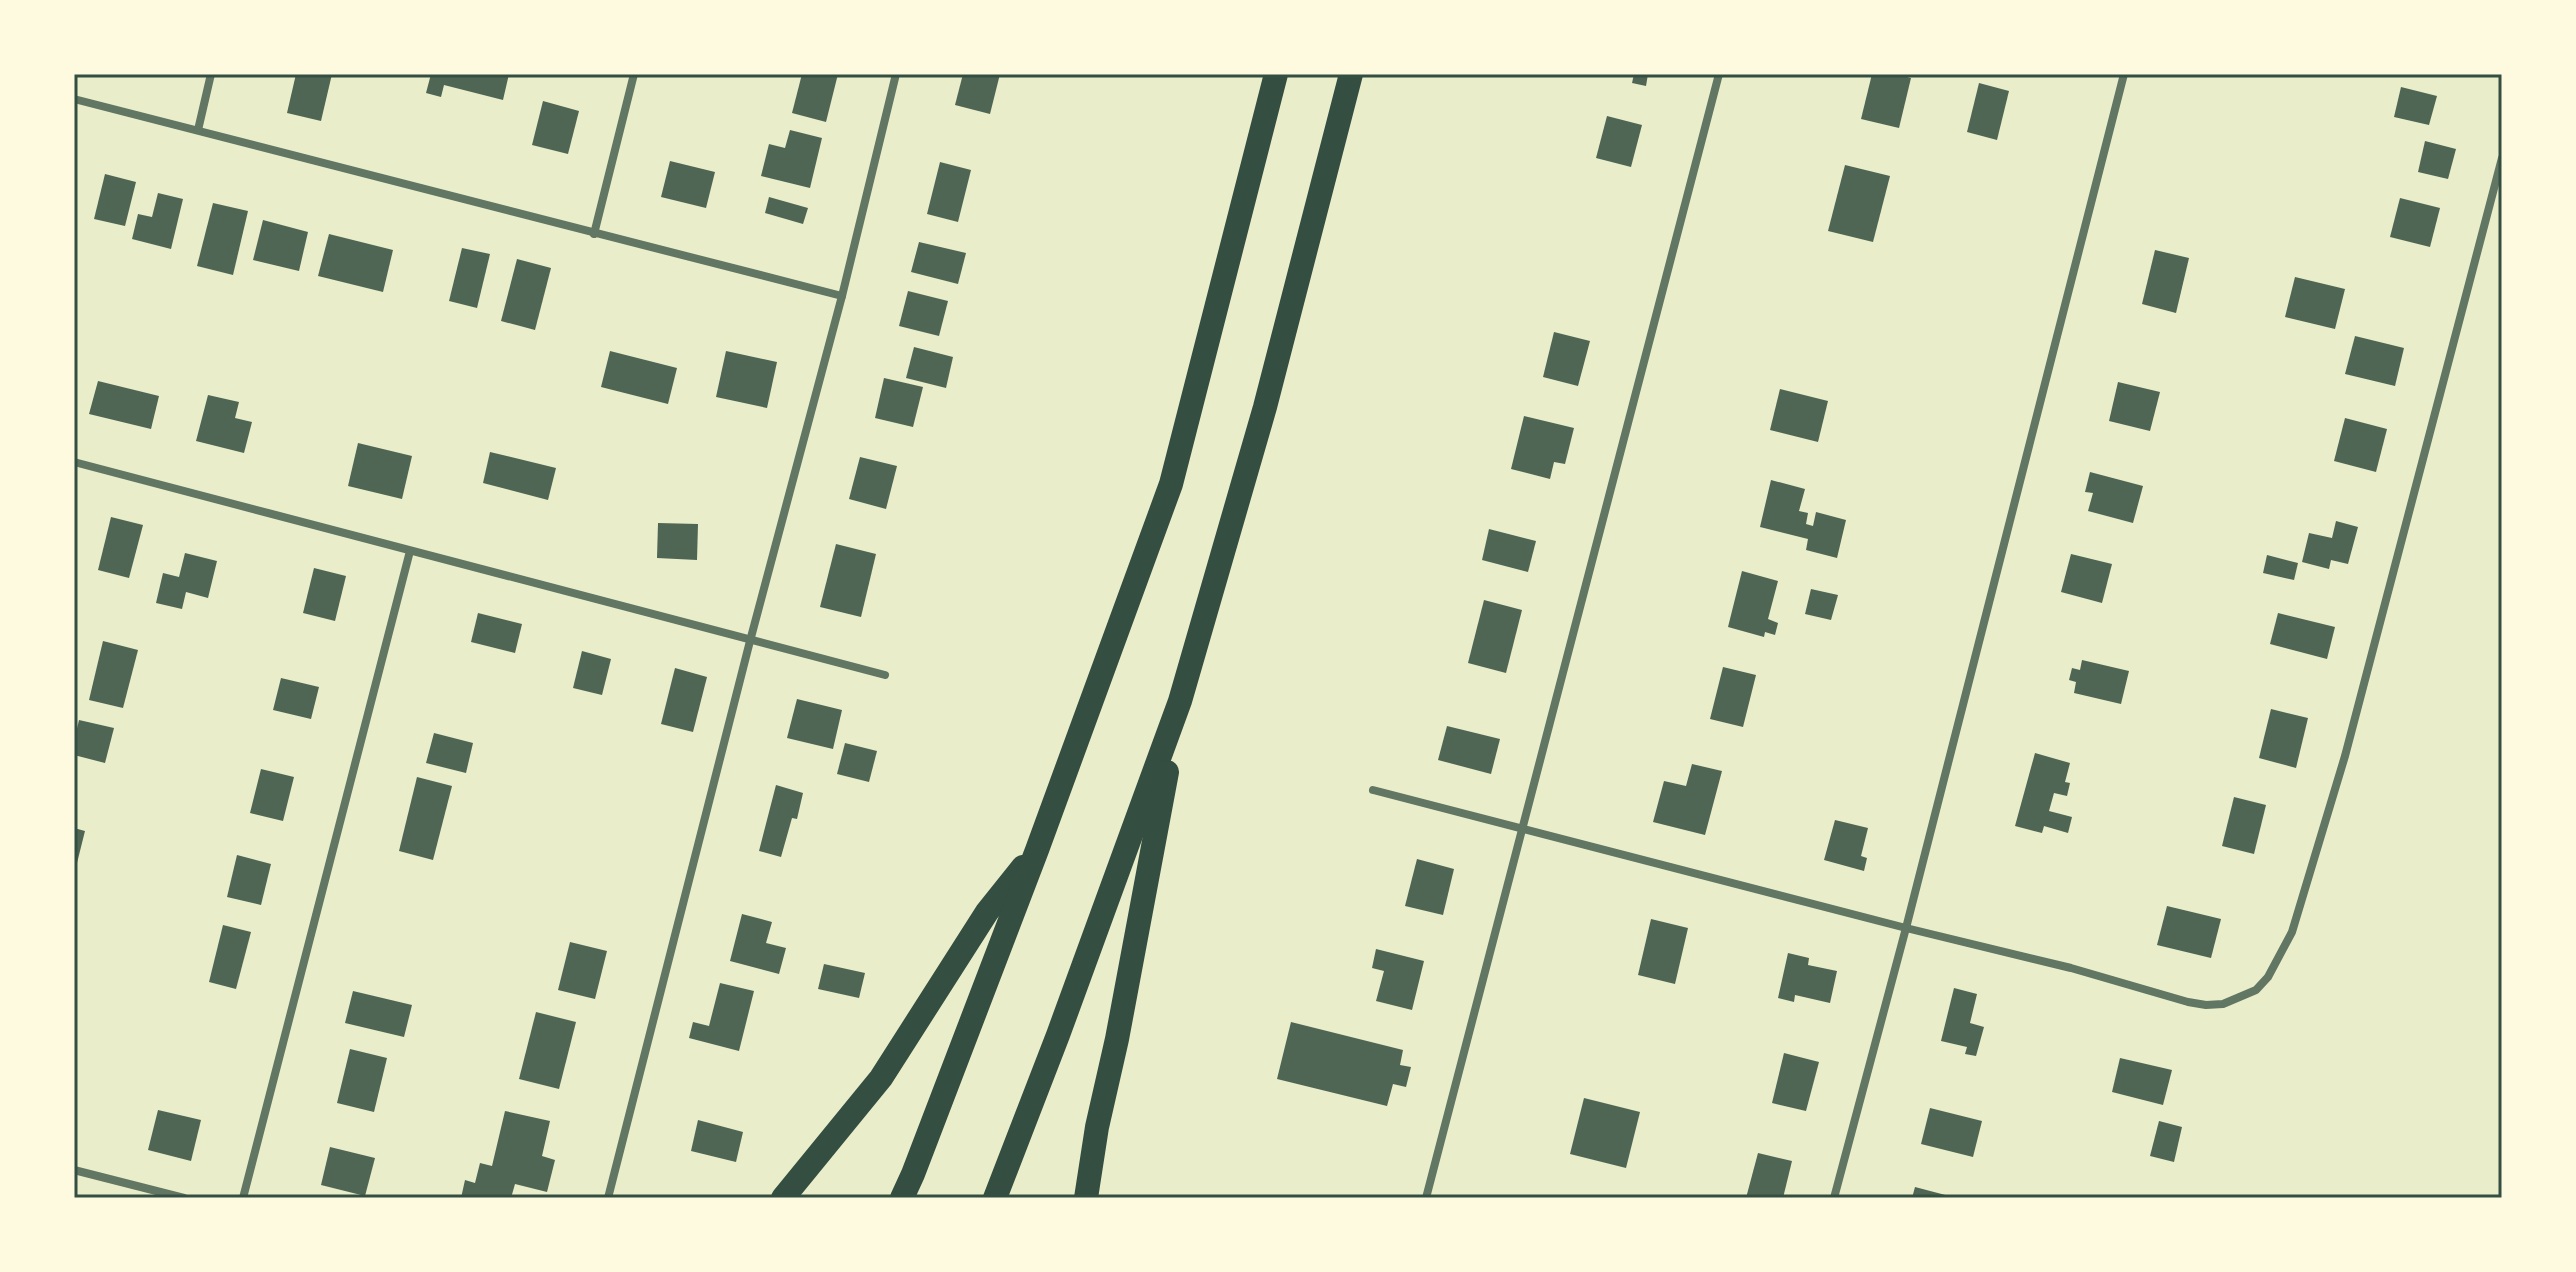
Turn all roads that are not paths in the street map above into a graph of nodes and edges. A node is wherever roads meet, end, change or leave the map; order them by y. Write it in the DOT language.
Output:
graph roads {
  1 [pos="211,74"];
  2 [pos="634,74"];
  3 [pos="896,74"];
  4 [pos="1276,74"];
  5 [pos="1351,74"];
  6 [pos="1719,74"];
  7 [pos="2124,74"];
  8 [pos="74,99"];
  9 [pos="198,130"];
  10 [pos="2502,158"];
  11 [pos="594,234"];
  12 [pos="842,296"];
  13 [pos="74,462"];
  14 [pos="410,551"];
  15 [pos="750,641"];
  16 [pos="885,675"];
  17 [pos="1180,701"];
  18 [pos="1373,790"];
  19 [pos="1521,830"];
  20 [pos="1037,850"];
  21 [pos="1906,928"];
  22 [pos="74,1170"];
  23 [pos="184,1198"];
  24 [pos="243,1198"];
  25 [pos="608,1198"];
  26 [pos="783,1198"];
  27 [pos="902,1198"];
  28 [pos="995,1198"];
  29 [pos="1086,1198"];
  30 [pos="1426,1198"];
  31 [pos="1834,1198"];
  1 -- 9 [label="street"];
  2 -- 11 [label="street"];
  3 -- 12 [label="street"];
  4 -- 20 [label="highway"];
  5 -- 17 [label="highway"];
  6 -- 19 [label="street"];
  7 -- 21 [label="street"];
  8 -- 9 [label="street"];
  9 -- 11 [label="street"];
  10 -- 21 [label="street"];
  11 -- 12 [label="street"];
  12 -- 15 [label="street"];
  13 -- 14 [label="street"];
  14 -- 15 [label="street"];
  14 -- 24 [label="street"];
  15 -- 16 [label="street"];
  15 -- 25 [label="street"];
  17 -- 28 [label="highway"];
  17 -- 29 [label="highway"];
  18 -- 19 [label="street"];
  19 -- 21 [label="street"];
  19 -- 30 [label="street"];
  20 -- 26 [label="highway"];
  20 -- 27 [label="highway"];
  21 -- 31 [label="street"];
  22 -- 23 [label="street"];
}
